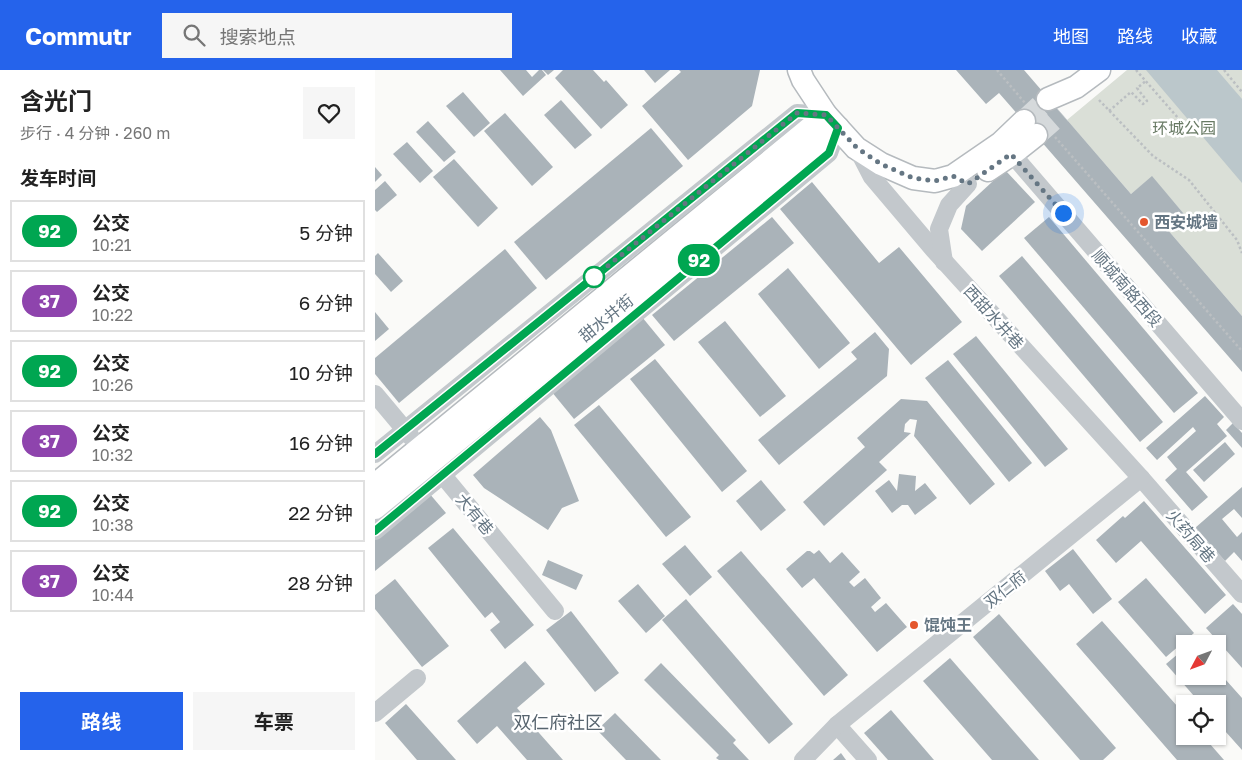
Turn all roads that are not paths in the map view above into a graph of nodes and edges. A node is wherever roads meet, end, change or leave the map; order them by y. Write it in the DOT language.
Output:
graph roads {
  1 [pos="1099,70"];
  2 [pos="798,73"];
  3 [pos="1042,119"];
  4 [pos="832,121"];
  5 [pos="857,148"];
  6 [pos="1011,154"];
  7 [pos="961,180"];
  8 [pos="945,262"];
  9 [pos="375,394"];
  10 [pos="1242,421"];
  11 [pos="405,430"];
  12 [pos="375,454"];
  13 [pos="431,462"];
  14 [pos="1141,478"];
  15 [pos="375,485"];
  16 [pos="375,508"];
  17 [pos="375,531"];
  18 [pos="1242,594"];
  19 [pos="555,611"];
  20 [pos="417,678"];
  21 [pos="375,714"];
  22 [pos="837,725"];
  23 [pos="803,760"];
  24 [pos="868,760"];
  1 -- 3 [label="main road"];
  2 -- 4 [label="main road"];
  3 -- 6 [label="main road"];
  3 -- 7 [label="main road"];
  4 -- 5 [label="main road"];
  4 -- 11 [label="street"];
  4 -- 13 [label="main road, 甜水井街"];
  4 -- 13 [label="street"];
  5 -- 7 [label="main road"];
  5 -- 8 [label="street, 西甜水井巷"];
  6 -- 7 [label="main road"];
  6 -- 10 [label="street, 顺城南路西段"];
  7 -- 8 [label="street"];
  8 -- 14 [label="street, 西甜水井巷"];
  9 -- 11 [label="street, 大有巷"];
  11 -- 12 [label="street"];
  11 -- 13 [label="street, 大有巷"];
  13 -- 15 [label="main road, 甜水井街"];
  13 -- 16 [label="main road, 甜水井街"];
  13 -- 17 [label="street"];
  13 -- 19 [label="street, 大有巷"];
  14 -- 18 [label="street, 火药局巷"];
  14 -- 22 [label="street, 双仁府"];
  20 -- 21 [label="street"];
  22 -- 23 [label="street, 双仁府"];
  22 -- 24 [label="street"];
}
